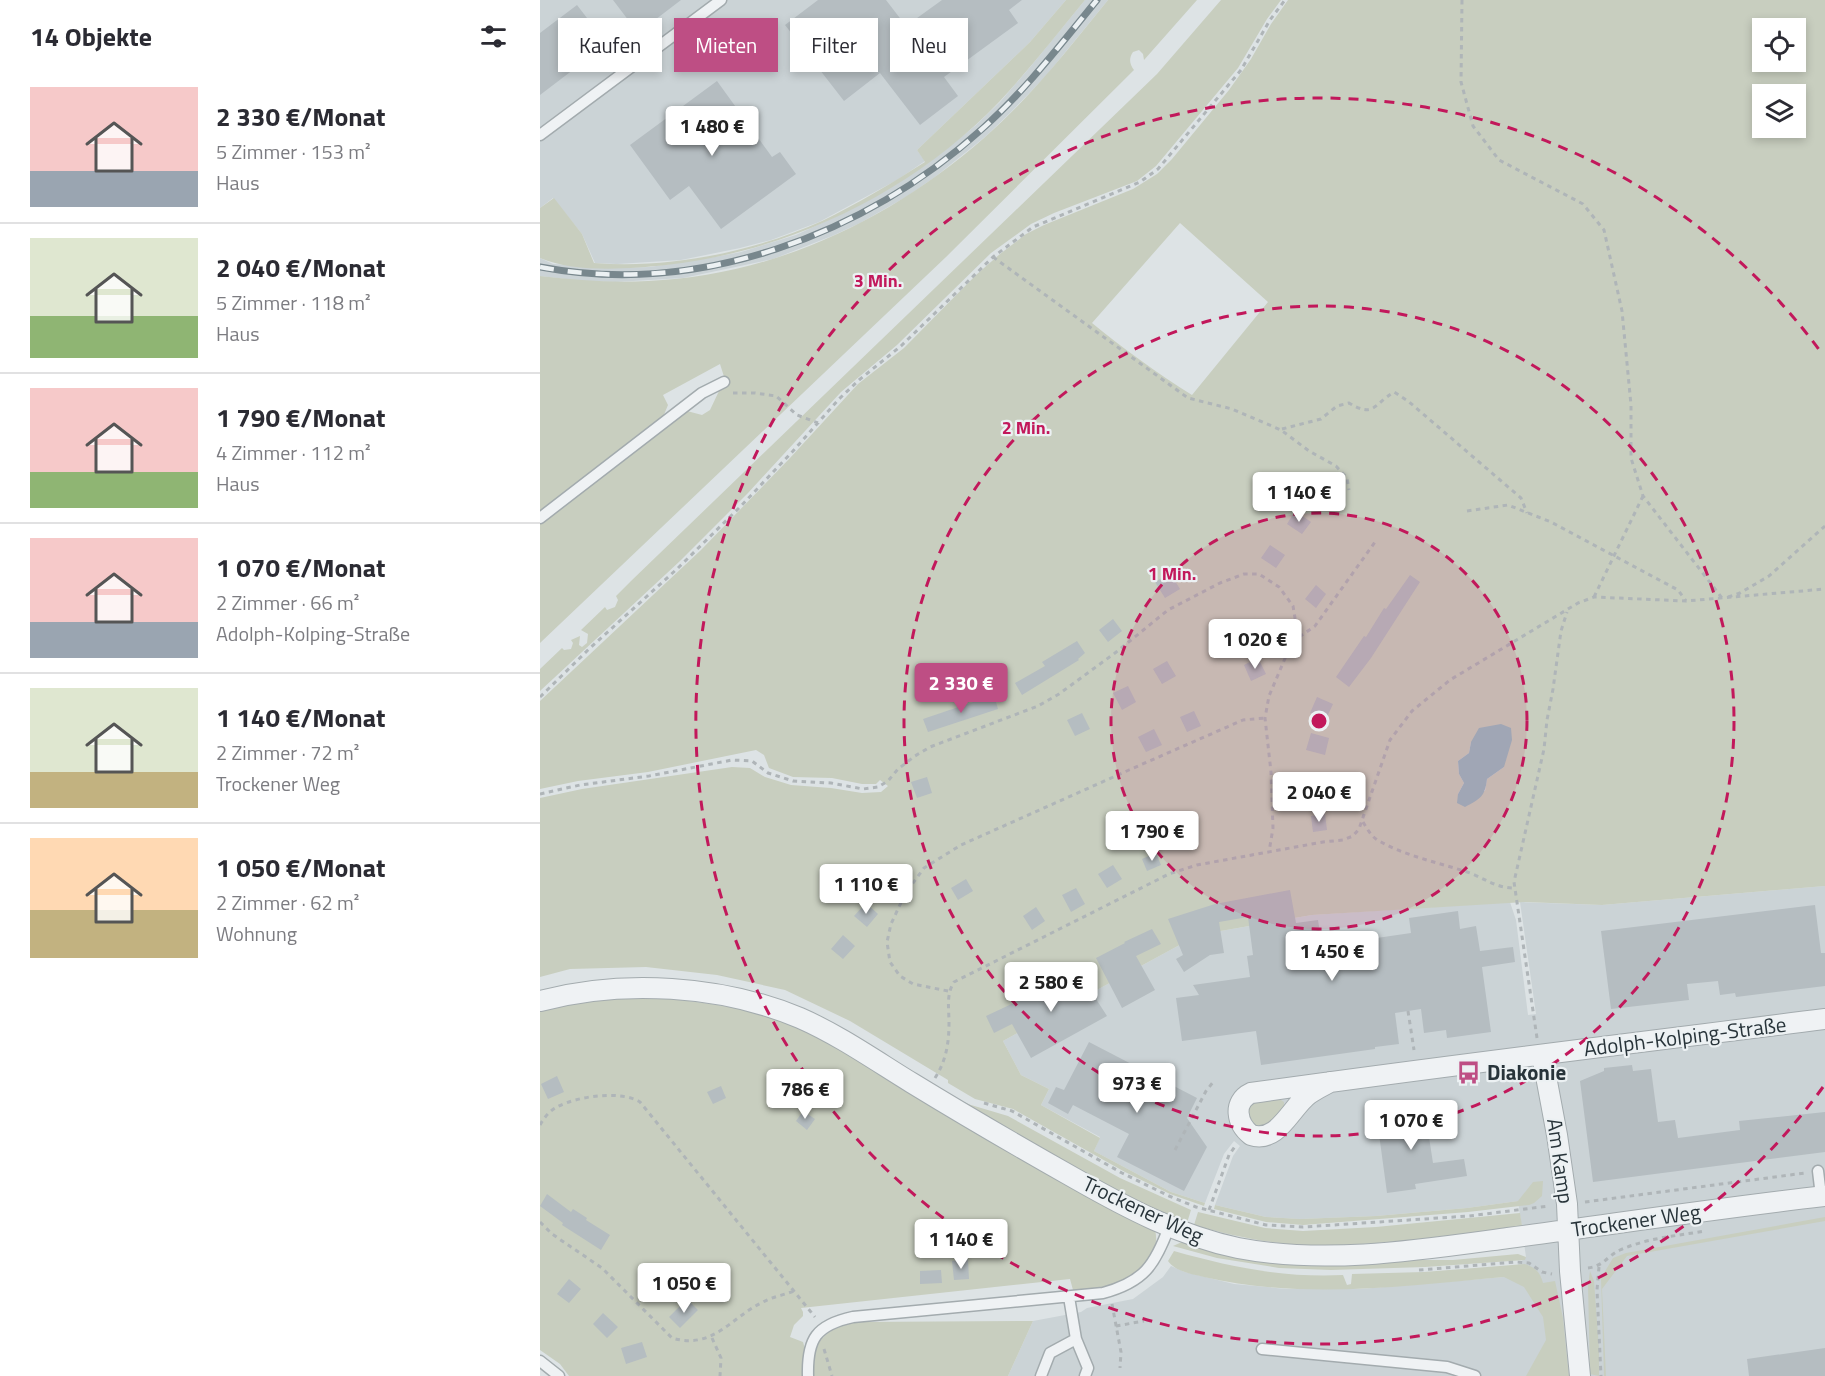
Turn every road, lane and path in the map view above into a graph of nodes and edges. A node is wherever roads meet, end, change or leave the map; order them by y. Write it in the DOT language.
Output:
graph roads {
  1 [pos="722,0"];
  2 [pos="1285,0"];
  3 [pos="1462,0"];
  4 [pos="540,135"];
  5 [pos="993,256"];
  6 [pos="724,382"];
  7 [pos="702,393"];
  8 [pos="819,423"];
  9 [pos="1281,430"];
  10 [pos="1349,490"];
  11 [pos="1643,496"];
  12 [pos="1467,511"];
  13 [pos="1527,513"];
  14 [pos="540,518"];
  15 [pos="1825,526"];
  16 [pos="1375,542"];
  17 [pos="1614,557"];
  18 [pos="1825,589"];
  19 [pos="1594,597"];
  20 [pos="1722,598"];
  21 [pos="1686,601"];
  22 [pos="1567,610"];
  23 [pos="1292,642"];
  24 [pos="540,697"];
  25 [pos="1265,718"];
  26 [pos="540,794"];
  27 [pos="1362,821"];
  28 [pos="1269,852"];
  29 [pos="1514,888"];
  30 [pos="948,991"];
  31 [pos="540,1001"];
  32 [pos="1408,1011"];
  33 [pos="1825,1019"];
  34 [pos="1413,1050"];
  35 [pos="1542,1055"];
  36 [pos="1214,1081"];
  37 [pos="1330,1082"];
  38 [pos="926,1091"];
  39 [pos="983,1103"];
  40 [pos="540,1125"];
  41 [pos="1246,1132"];
  42 [pos="1175,1150"];
  43 [pos="1818,1171"];
  44 [pos="1823,1196"];
  45 [pos="1567,1204"];
  46 [pos="1209,1210"];
  47 [pos="540,1222"];
  48 [pos="1169,1227"];
  49 [pos="1568,1230"];
  50 [pos="1618,1243"];
  51 [pos="1619,1250"];
  52 [pos="1531,1258"];
  53 [pos="1529,1263"];
  54 [pos="1599,1267"];
  55 [pos="794,1292"];
  56 [pos="1110,1292"];
  57 [pos="1069,1297"];
  58 [pos="1144,1321"];
  59 [pos="1116,1326"];
  60 [pos="823,1327"];
  61 [pos="711,1337"];
  62 [pos="814,1337"];
  63 [pos="1076,1340"];
  64 [pos="1262,1349"];
  65 [pos="540,1361"];
  66 [pos="1120,1368"];
  67 [pos="559,1376"];
  68 [pos="720,1376"];
  69 [pos="808,1376"];
  70 [pos="832,1376"];
  71 [pos="1041,1376"];
  72 [pos="1085,1376"];
  73 [pos="1475,1376"];
  74 [pos="1580,1376"];
  75 [pos="1601,1376"];
  1 -- 4 [label="lane"];
  2 -- 5 [label="path"];
  3 -- 11 [label="path"];
  5 -- 8 [label="path"];
  5 -- 9 [label="path"];
  6 -- 7 [label="lane"];
  7 -- 8 [label="path"];
  7 -- 14 [label="lane"];
  8 -- 24 [label="path"];
  9 -- 10 [label="path"];
  9 -- 13 [label="path"];
  11 -- 17 [label="path"];
  11 -- 20 [label="path"];
  12 -- 13 [label="path"];
  13 -- 17 [label="path"];
  15 -- 20 [label="path"];
  16 -- 23 [label="path"];
  17 -- 19 [label="path"];
  17 -- 21 [label="path"];
  18 -- 20 [label="path"];
  19 -- 21 [label="path"];
  19 -- 22 [label="path"];
  20 -- 21 [label="path"];
  22 -- 27 [label="path"];
  22 -- 29 [label="path"];
  23 -- 25 [label="path"];
  23 -- 26 [label="path"];
  25 -- 28 [label="path"];
  25 -- 30 [label="path"];
  27 -- 28 [label="path"];
  27 -- 29 [label="path"];
  28 -- 30 [label="path"];
  29 -- 35 [label="path"];
  30 -- 38 [label="path"];
  31 -- 38 [label="street, Trockener Weg"];
  32 -- 34 [label="path"];
  33 -- 35 [label="street, Adolph-Kolping-Straße"];
  35 -- 37 [label="street, Adolph-Kolping-Straße"];
  35 -- 45 [label="street, Am Kamp"];
  36 -- 42 [label="path"];
  37 -- 41 [label="street, Adolph-Kolping-Straße"];
  37 -- 41 [label="street, Adolph-Kolping-Straße"];
  38 -- 48 [label="street, Trockener Weg"];
  39 -- 46 [label="path"];
  40 -- 55 [label="path"];
  41 -- 46 [label="path"];
  43 -- 44 [label="lane"];
  43 -- 45 [label="path"];
  44 -- 49 [label="street, Trockener Weg"];
  45 -- 46 [label="path"];
  45 -- 49 [label="street, Am Kamp"];
  47 -- 61 [label="path"];
  48 -- 49 [label="street, Trockener Weg"];
  48 -- 56 [label="lane"];
  49 -- 74 [label="street, Am Kamp"];
  50 -- 51 [label="path"];
  52 -- 53 [label="path"];
  54 -- 75 [label="path"];
  55 -- 60 [label="path"];
  55 -- 61 [label="path"];
  56 -- 57 [label="lane"];
  56 -- 59 [label="path"];
  57 -- 60 [label="lane"];
  57 -- 63 [label="lane"];
  58 -- 59 [label="path"];
  59 -- 66 [label="path"];
  60 -- 62 [label="lane"];
  61 -- 68 [label="path"];
  62 -- 69 [label="lane"];
  62 -- 70 [label="path"];
  63 -- 71 [label="lane"];
  63 -- 72 [label="lane"];
  64 -- 73 [label="lane"];
  65 -- 67 [label="lane"];
}
